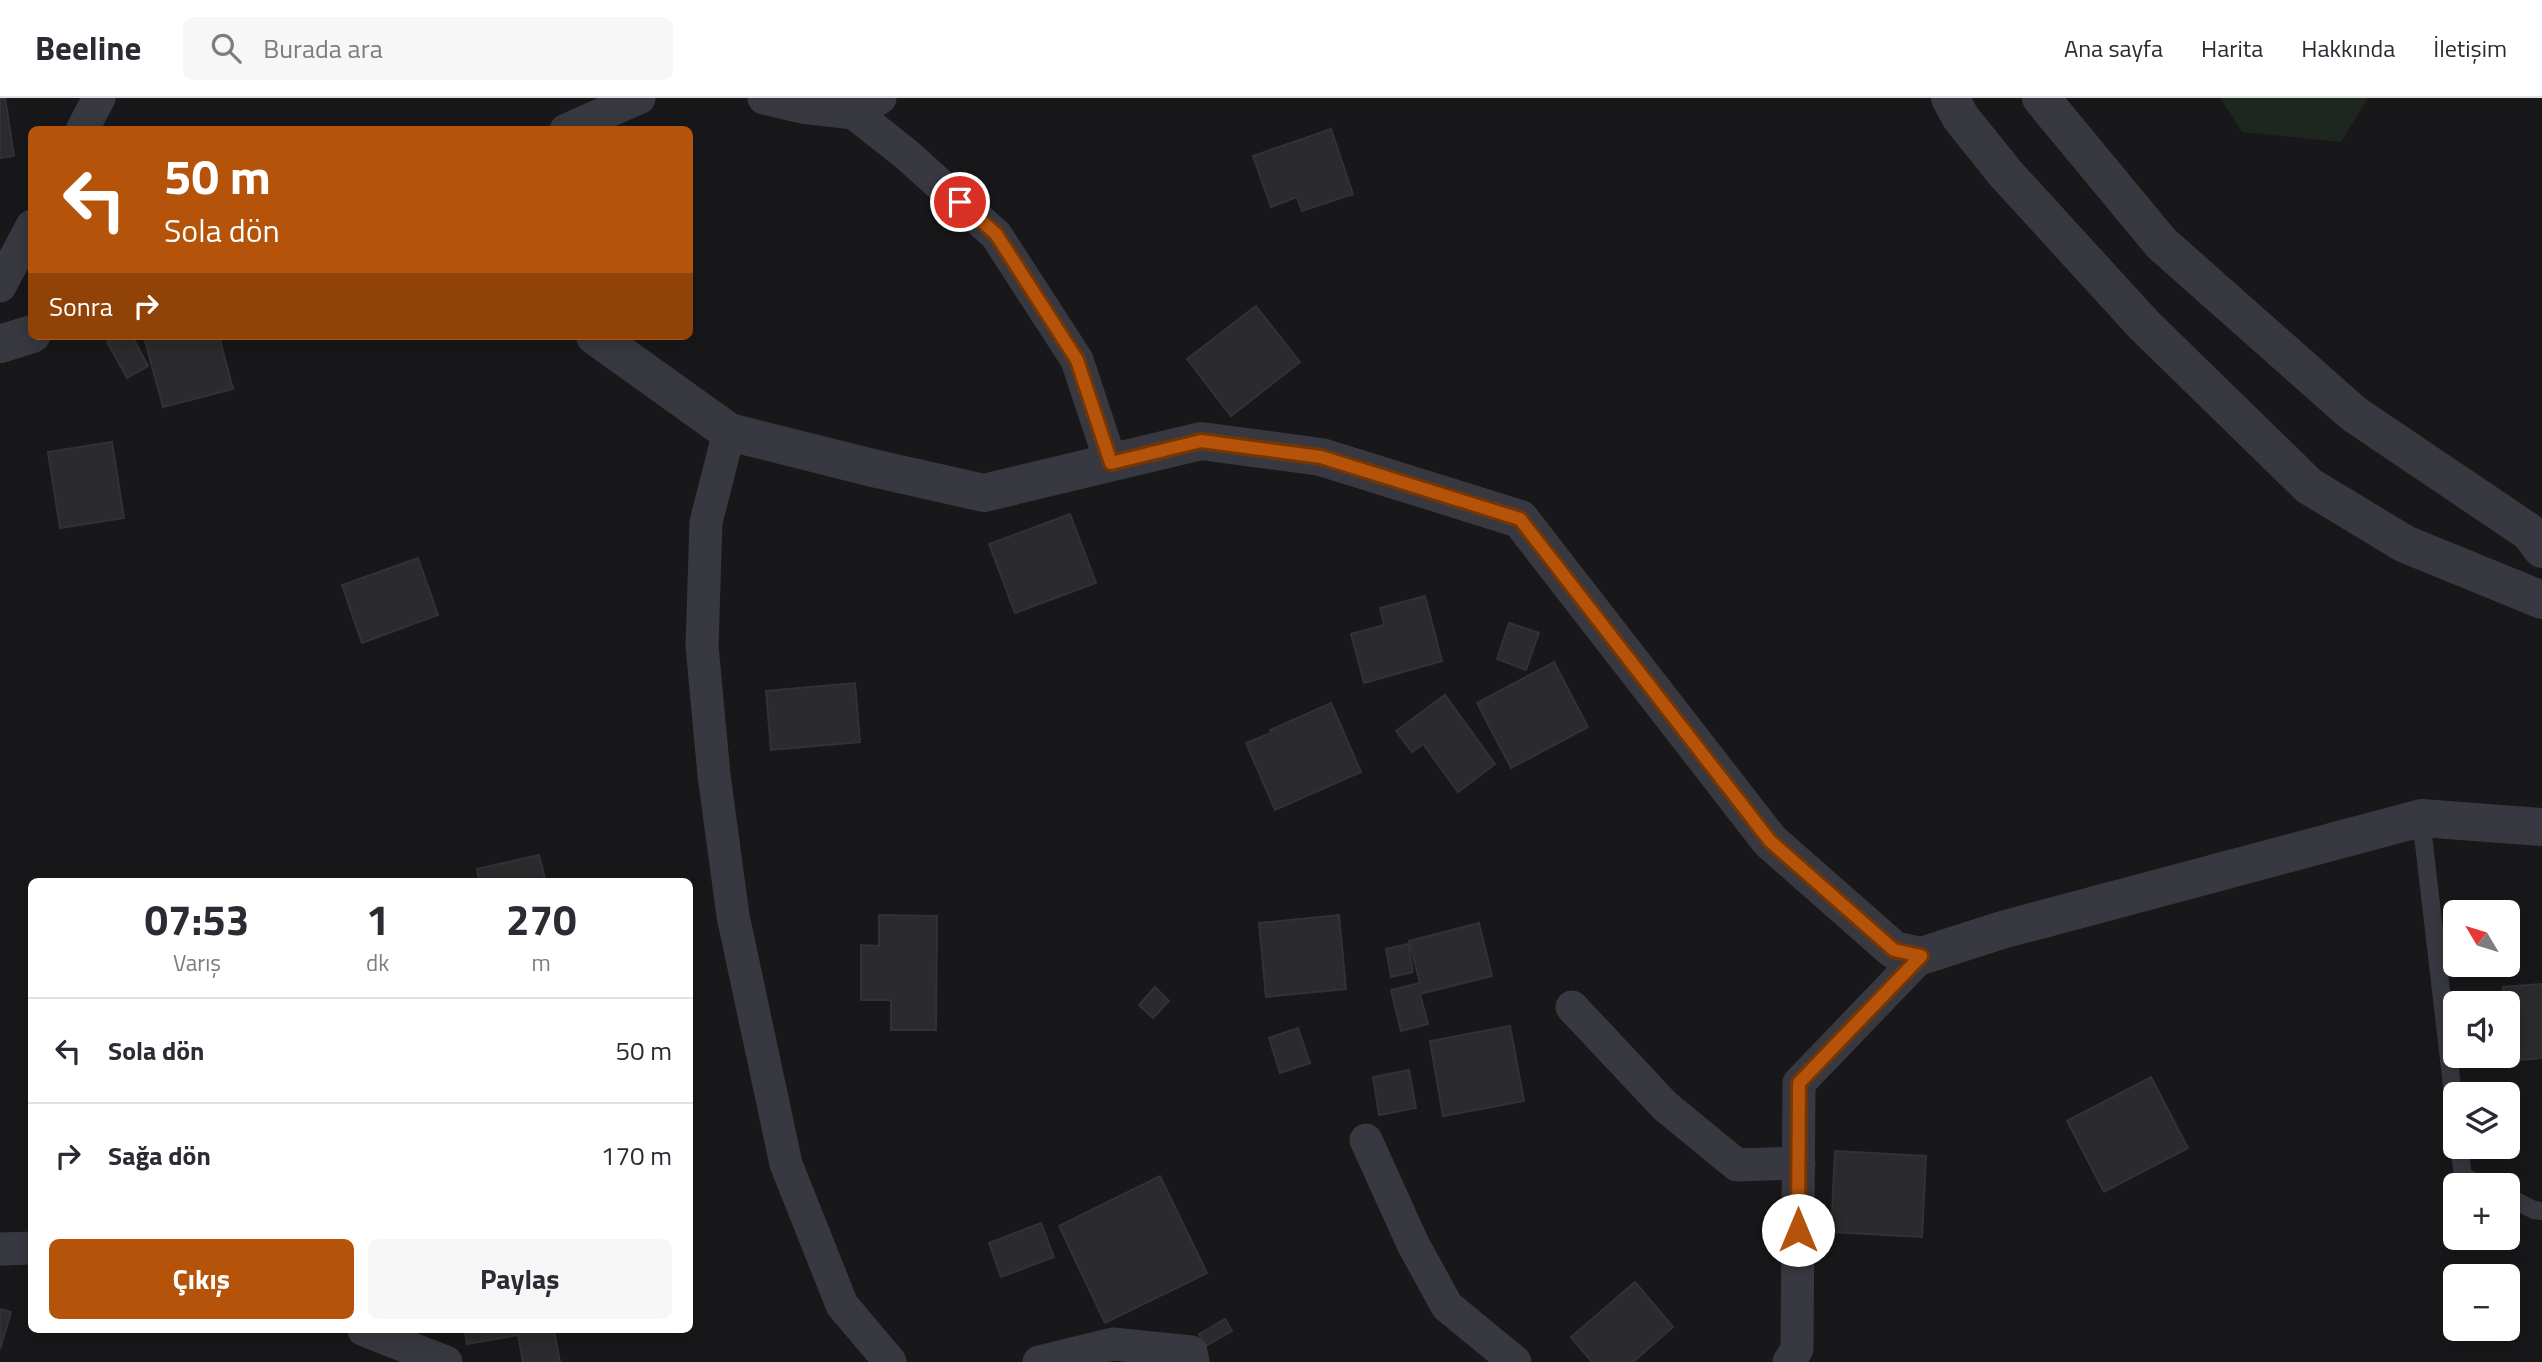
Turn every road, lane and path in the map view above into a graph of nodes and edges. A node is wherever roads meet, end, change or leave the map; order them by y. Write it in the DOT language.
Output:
graph roads {
  1 [pos="99,98"];
  2 [pos="639,98"];
  3 [pos="764,98"];
  4 [pos="1950,98"];
  5 [pos="2041,98"];
  6 [pos="867,105"];
  7 [pos="84,126"];
  8 [pos="575,126"];
  9 [pos="28,234"];
  10 [pos="0,286"];
  11 [pos="28,335"];
  12 [pos="601,340"];
  13 [pos="0,344"];
  14 [pos="729,432"];
  15 [pos="1111,463"];
  16 [pos="2542,549"];
  17 [pos="2542,600"];
  18 [pos="2421,818"];
  19 [pos="2542,827"];
  20 [pos="1921,956"];
  21 [pos="1572,1007"];
  22 [pos="2452,1082"];
  23 [pos="1366,1140"];
  24 [pos="1799,1163"];
  25 [pos="2520,1203"];
  26 [pos="2542,1211"];
  27 [pos="28,1248"];
  28 [pos="0,1249"];
  29 [pos="372,1333"];
  30 [pos="446,1362"];
  31 [pos="890,1362"];
  32 [pos="1039,1362"];
  33 [pos="1194,1362"];
  34 [pos="1515,1362"];
  35 [pos="1788,1362"];
  1 -- 7 [label="street"];
  2 -- 8 [label="street"];
  3 -- 6 [label="street"];
  4 -- 17 [label="street"];
  5 -- 16 [label="street"];
  6 -- 15 [label="street"];
  9 -- 10 [label="street"];
  11 -- 13 [label="street"];
  12 -- 14 [label="street"];
  14 -- 15 [label="street"];
  14 -- 31 [label="street"];
  15 -- 20 [label="street"];
  18 -- 19 [label="street"];
  18 -- 20 [label="street"];
  18 -- 22 [label="lane"];
  20 -- 24 [label="street"];
  21 -- 24 [label="street"];
  23 -- 34 [label="street"];
  24 -- 35 [label="street"];
  25 -- 26 [label="lane"];
  27 -- 28 [label="street"];
  29 -- 30 [label="street"];
  32 -- 33 [label="street"];
}
